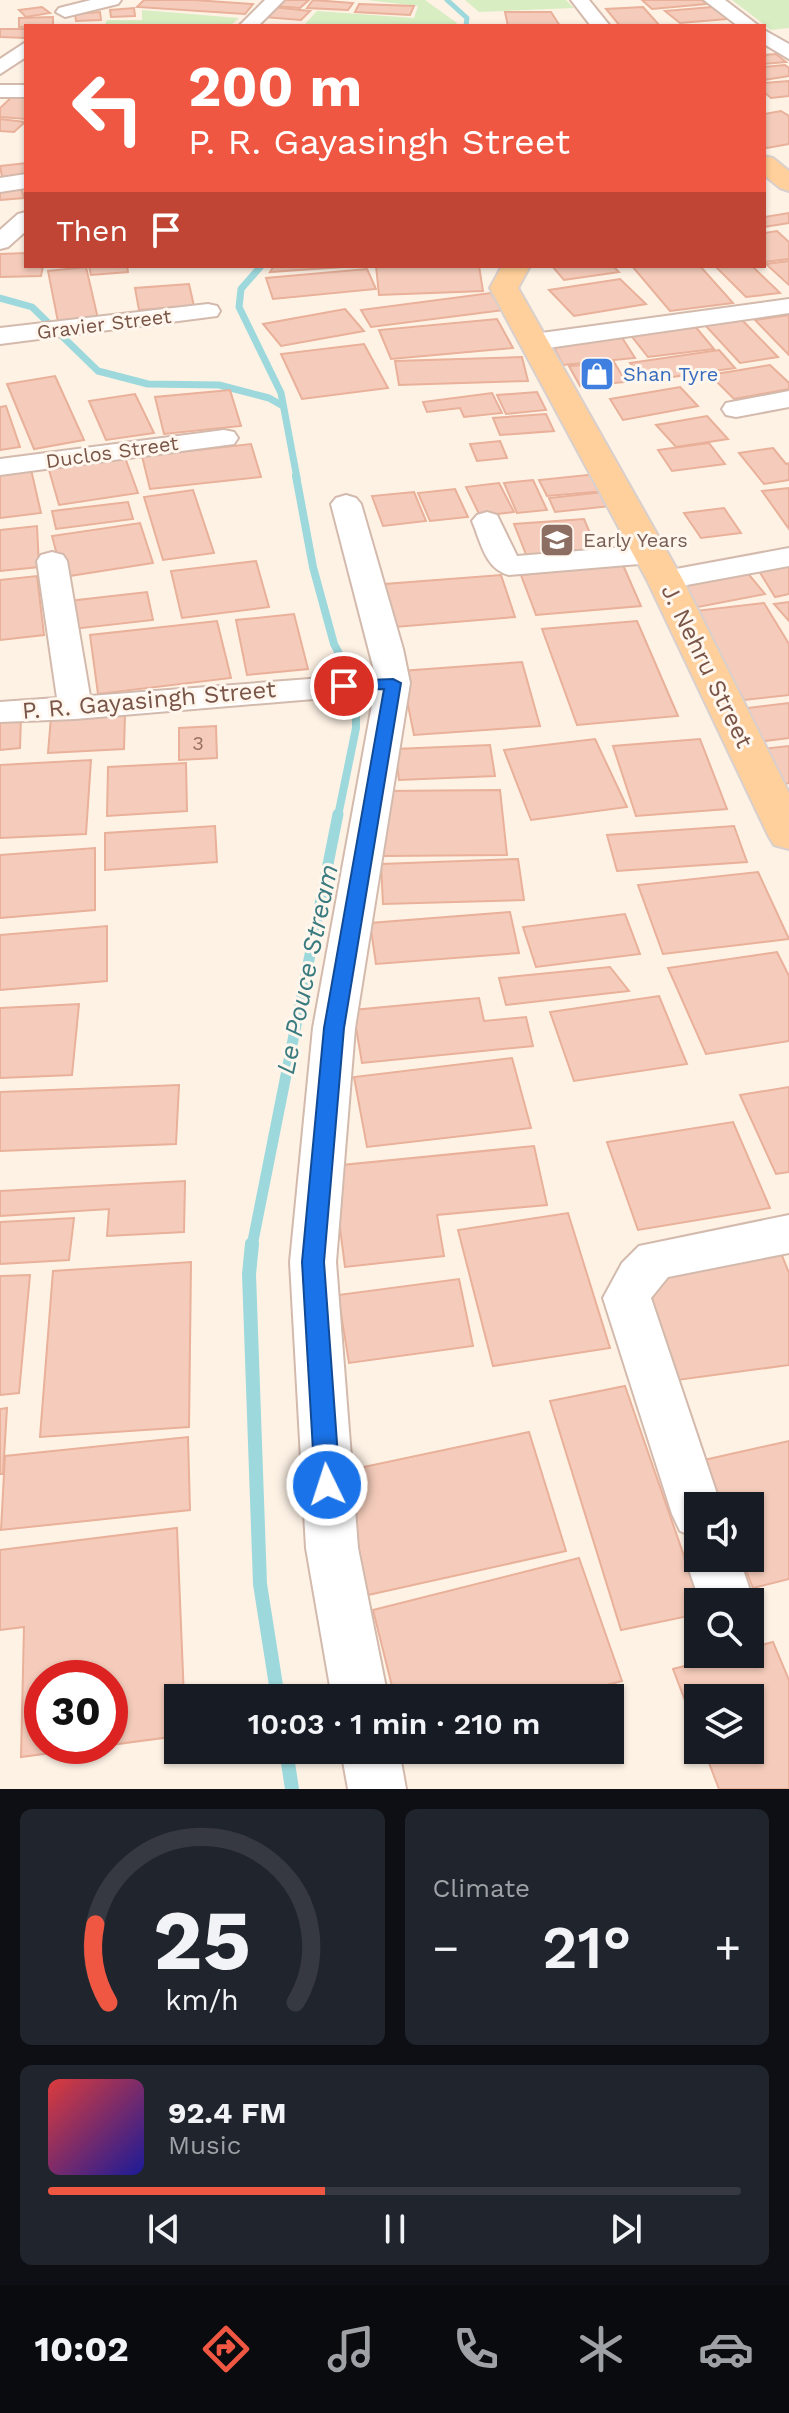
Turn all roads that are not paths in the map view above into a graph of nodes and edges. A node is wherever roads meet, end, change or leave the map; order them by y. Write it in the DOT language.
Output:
graph roads {
  1 [pos="112,0"];
  2 [pos="275,0"];
  3 [pos="580,0"];
  4 [pos="713,0"];
  5 [pos="58,13"];
  6 [pos="250,24"];
  7 [pos="599,24"];
  8 [pos="747,24"];
  9 [pos="766,34"];
  10 [pos="789,34"];
  11 [pos="766,37"];
  12 [pos="24,50"];
  13 [pos="789,53"];
  14 [pos="0,68"];
  15 [pos="0,91"];
  16 [pos="24,91"];
  17 [pos="766,165"];
  18 [pos="24,181"];
  19 [pos="789,183"];
  20 [pos="0,185"];
  21 [pos="24,221"];
  22 [pos="0,242"];
  23 [pos="24,249"];
  24 [pos="0,251"];
  25 [pos="506,273"];
  26 [pos="789,306"];
  27 [pos="208,311"];
  28 [pos="0,336"];
  29 [pos="534,342"];
  30 [pos="789,399"];
  31 [pos="736,409"];
  32 [pos="224,438"];
  33 [pos="0,467"];
  34 [pos="346,504"];
  35 [pos="487,521"];
  36 [pos="789,557"];
  37 [pos="52,561"];
  38 [pos="658,567"];
  39 [pos="393,683"];
  40 [pos="75,709"];
  41 [pos="0,712"];
  42 [pos="789,835"];
  43 [pos="789,1234"];
  44 [pos="691,1492"];
  45 [pos="357,1684"];
  46 [pos="373,1764"];
  47 [pos="377,1789"];
  1 -- 5 [label="street"];
  2 -- 6 [label="street"];
  3 -- 7 [label="street"];
  4 -- 8 [label="street"];
  9 -- 10 [label="street"];
  11 -- 13 [label="street"];
  12 -- 14 [label="street"];
  15 -- 16 [label="street"];
  17 -- 19 [label="main road"];
  18 -- 20 [label="street"];
  21 -- 22 [label="street"];
  23 -- 24 [label="street"];
  25 -- 29 [label="main road, J. Nehru Street"];
  26 -- 29 [label="street"];
  27 -- 28 [label="street, Gravier Street"];
  29 -- 38 [label="main road, J. Nehru Street"];
  30 -- 31 [label="street"];
  32 -- 33 [label="street, Duclos Street"];
  34 -- 39 [label="street"];
  35 -- 38 [label="street"];
  36 -- 38 [label="street"];
  37 -- 40 [label="street"];
  38 -- 42 [label="main road, J. Nehru Street"];
  39 -- 40 [label="street, P. R. Gayasingh Street"];
  39 -- 45 [label="street"];
  40 -- 41 [label="street, P. R. Gayasingh Street"];
  43 -- 44 [label="street"];
  46 -- 47 [label="street"];
}
